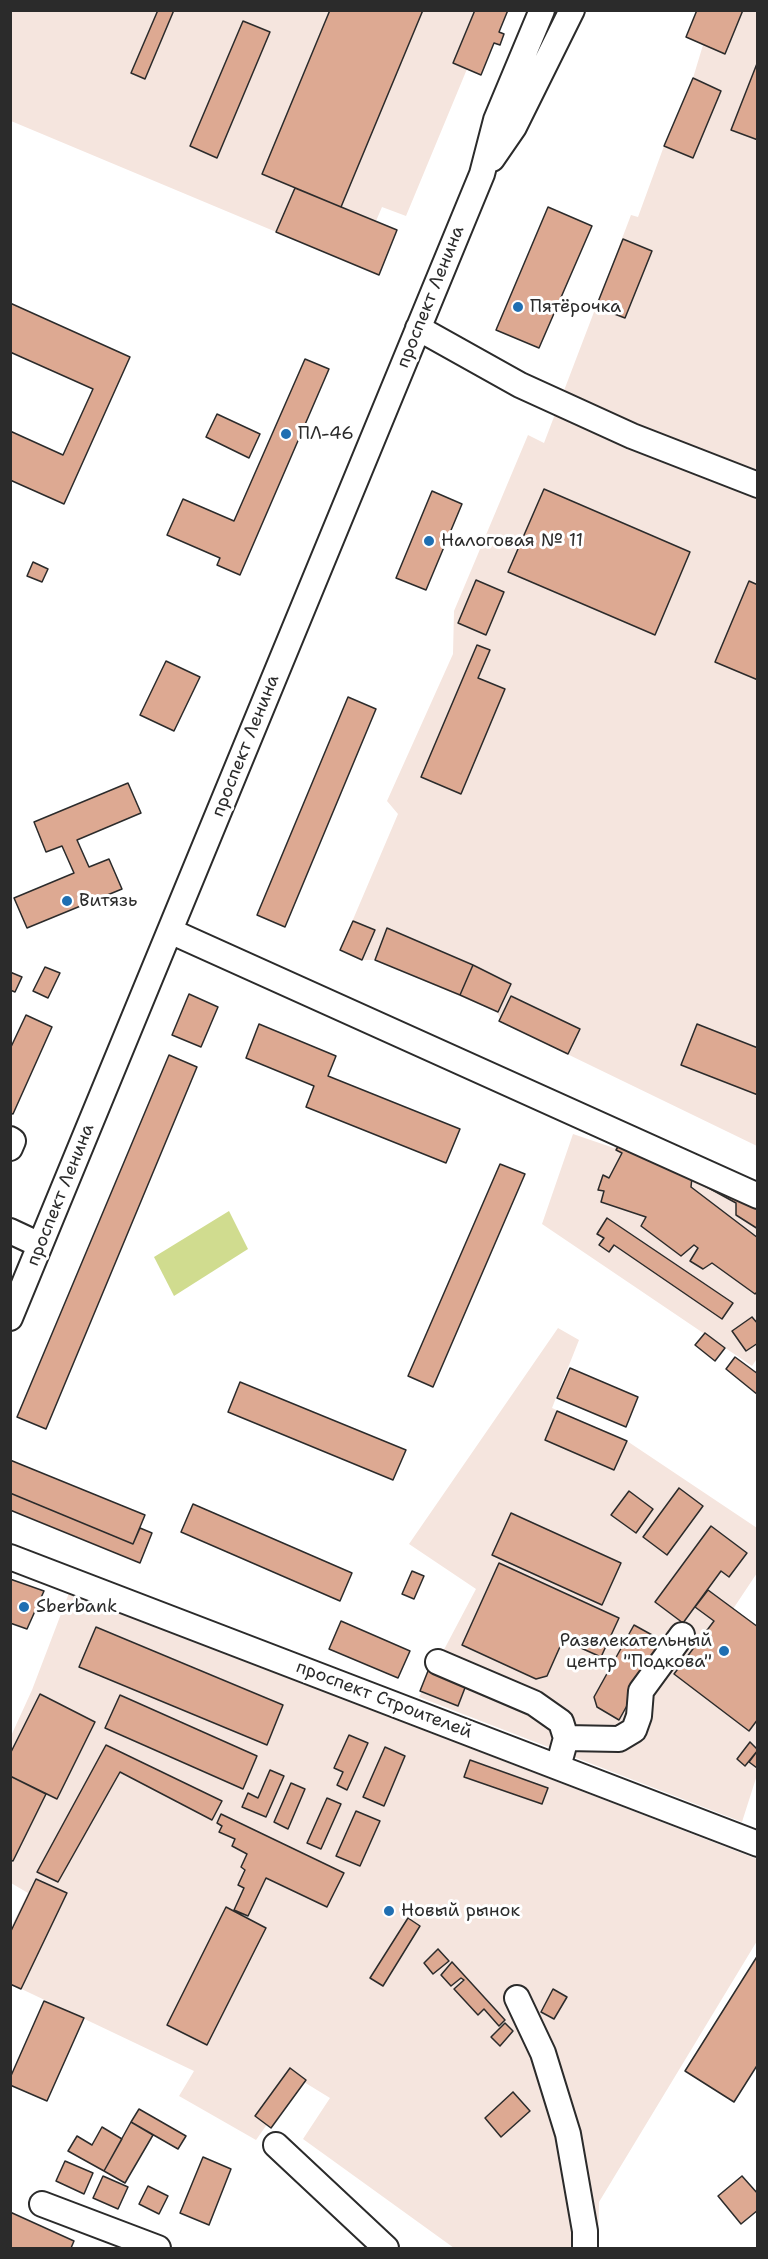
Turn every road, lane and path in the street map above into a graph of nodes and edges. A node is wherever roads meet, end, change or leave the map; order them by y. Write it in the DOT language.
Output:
graph roads {
  1 [pos="542,10"];
  2 [pos="572,10"];
  3 [pos="482,174"];
  4 [pos="418,328"];
  5 [pos="758,485"];
  6 [pos="170,931"];
  7 [pos="10,1139"];
  8 [pos="10,1148"];
  9 [pos="758,1196"];
  10 [pos="10,1232"];
  11 [pos="40,1245"];
  12 [pos="10,1318"];
  13 [pos="10,1557"];
  14 [pos="682,1635"];
  15 [pos="438,1662"];
  16 [pos="566,1737"];
  17 [pos="558,1767"];
  18 [pos="758,1820"];
  19 [pos="749,1840"];
  20 [pos="516,1998"];
  21 [pos="276,2145"];
  22 [pos="42,2204"];
  23 [pos="158,2248"];
  24 [pos="386,2248"];
  25 [pos="585,2248"];
  1 -- 3 [label="street, проспект Ленина"];
  2 -- 3 [label="street, проспект Ленина"];
  3 -- 4 [label="street, проспект Ленина"];
  4 -- 5 [label="street"];
  4 -- 6 [label="street, проспект Ленина"];
  6 -- 9 [label="street"];
  6 -- 11 [label="street, проспект Ленина"];
  7 -- 8 [label="street"];
  10 -- 11 [label="street"];
  11 -- 12 [label="street, проспект Ленина"];
  13 -- 17 [label="street, проспект Строителей"];
  14 -- 16 [label="street"];
  15 -- 16 [label="street"];
  16 -- 17 [label="street"];
  17 -- 19 [label="street, проспект Строителей"];
  18 -- 19 [label="street"];
  20 -- 25 [label="street"];
  21 -- 24 [label="street"];
  22 -- 23 [label="street"];
}
